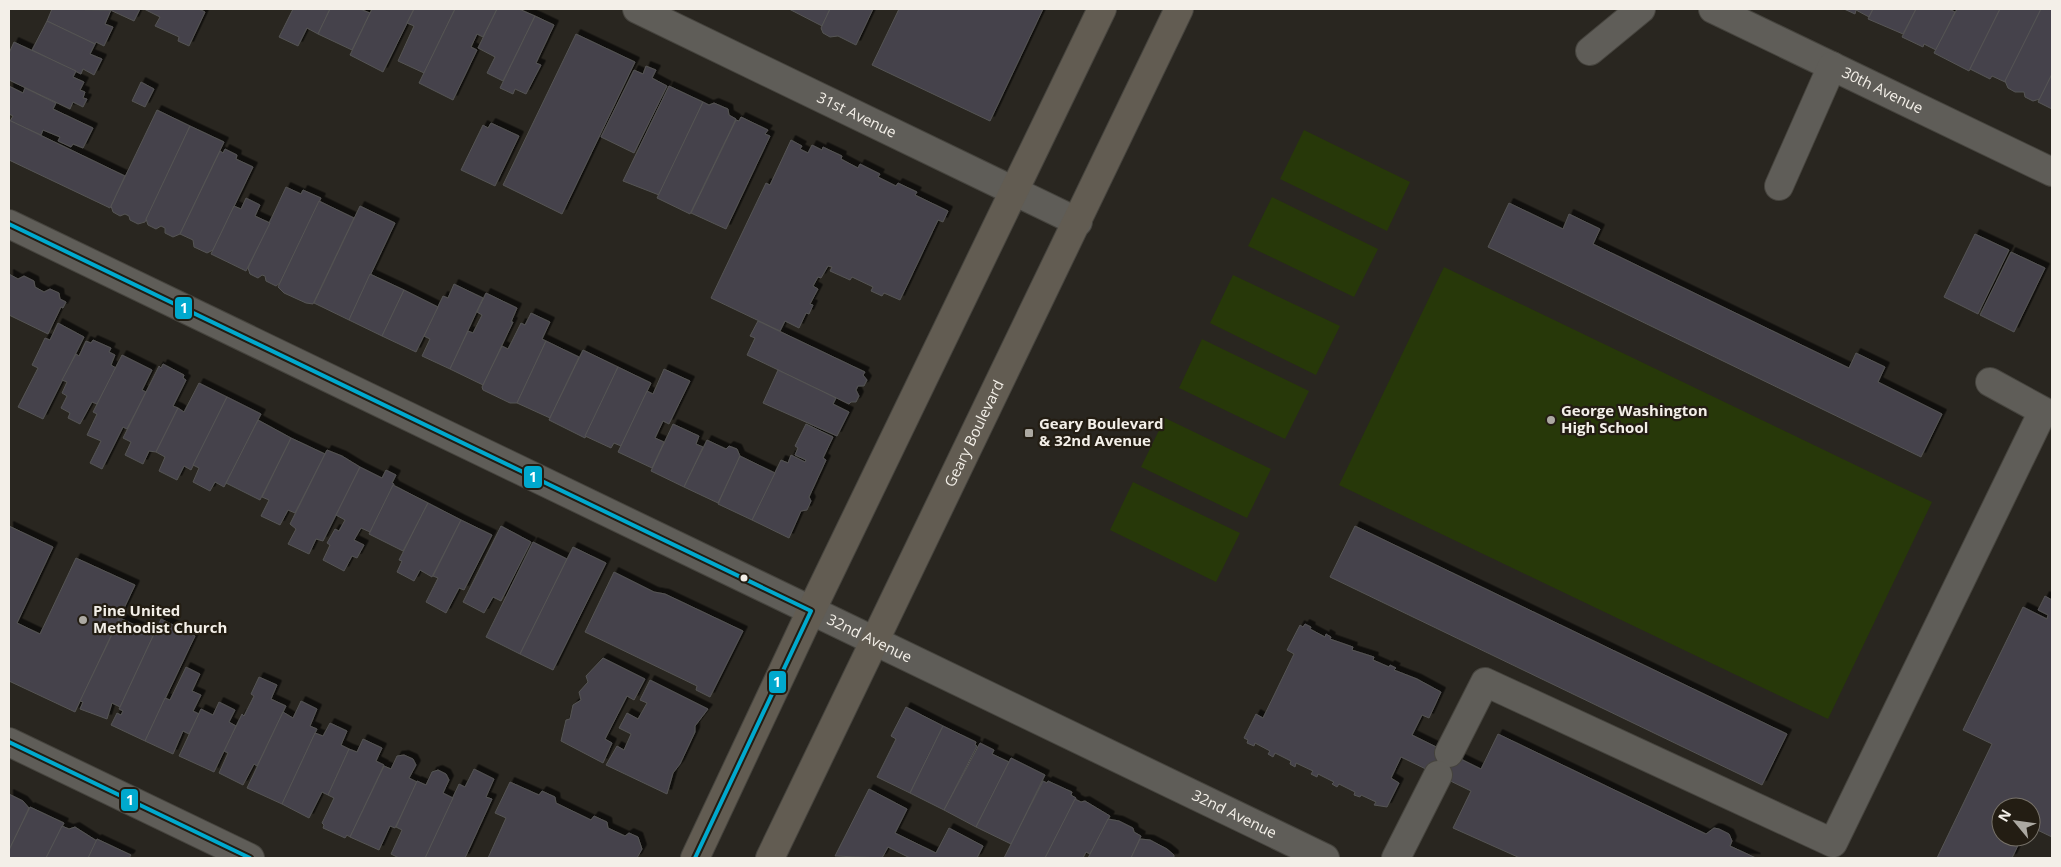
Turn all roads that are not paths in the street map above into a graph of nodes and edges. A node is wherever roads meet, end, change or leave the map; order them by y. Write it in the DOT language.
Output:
graph roads {
  1 [pos="637,9"];
  2 [pos="1102,9"];
  3 [pos="1180,9"];
  4 [pos="1642,9"];
  5 [pos="1713,9"];
  6 [pos="1590,51"];
  7 [pos="1832,66"];
  8 [pos="2052,172"];
  9 [pos="1780,186"];
  10 [pos="1014,191"];
  11 [pos="1078,222"];
  12 [pos="9,224"];
  13 [pos="1990,382"];
  14 [pos="811,611"];
  15 [pos="875,642"];
  16 [pos="9,742"];
  17 [pos="250,858"];
  18 [pos="695,858"];
  19 [pos="770,858"];
  20 [pos="1326,858"];
  21 [pos="1396,858"];
  1 -- 10 [label="street, 31st Avenue"];
  2 -- 10 [label="main road"];
  3 -- 11 [label="main road, Geary Boulevard"];
  4 -- 6 [label="street"];
  5 -- 7 [label="street, 30th Avenue"];
  7 -- 8 [label="street, 30th Avenue"];
  7 -- 9 [label="street"];
  10 -- 11 [label="street, 31st Avenue"];
  10 -- 14 [label="main road"];
  11 -- 15 [label="main road, Geary Boulevard"];
  12 -- 14 [label="street, 32nd Avenue"];
  13 -- 21 [label="street"];
  14 -- 15 [label="street, 32nd Avenue"];
  14 -- 18 [label="main road"];
  15 -- 19 [label="main road, Geary Boulevard"];
  15 -- 20 [label="street, 32nd Avenue"];
  16 -- 17 [label="street"];
}
